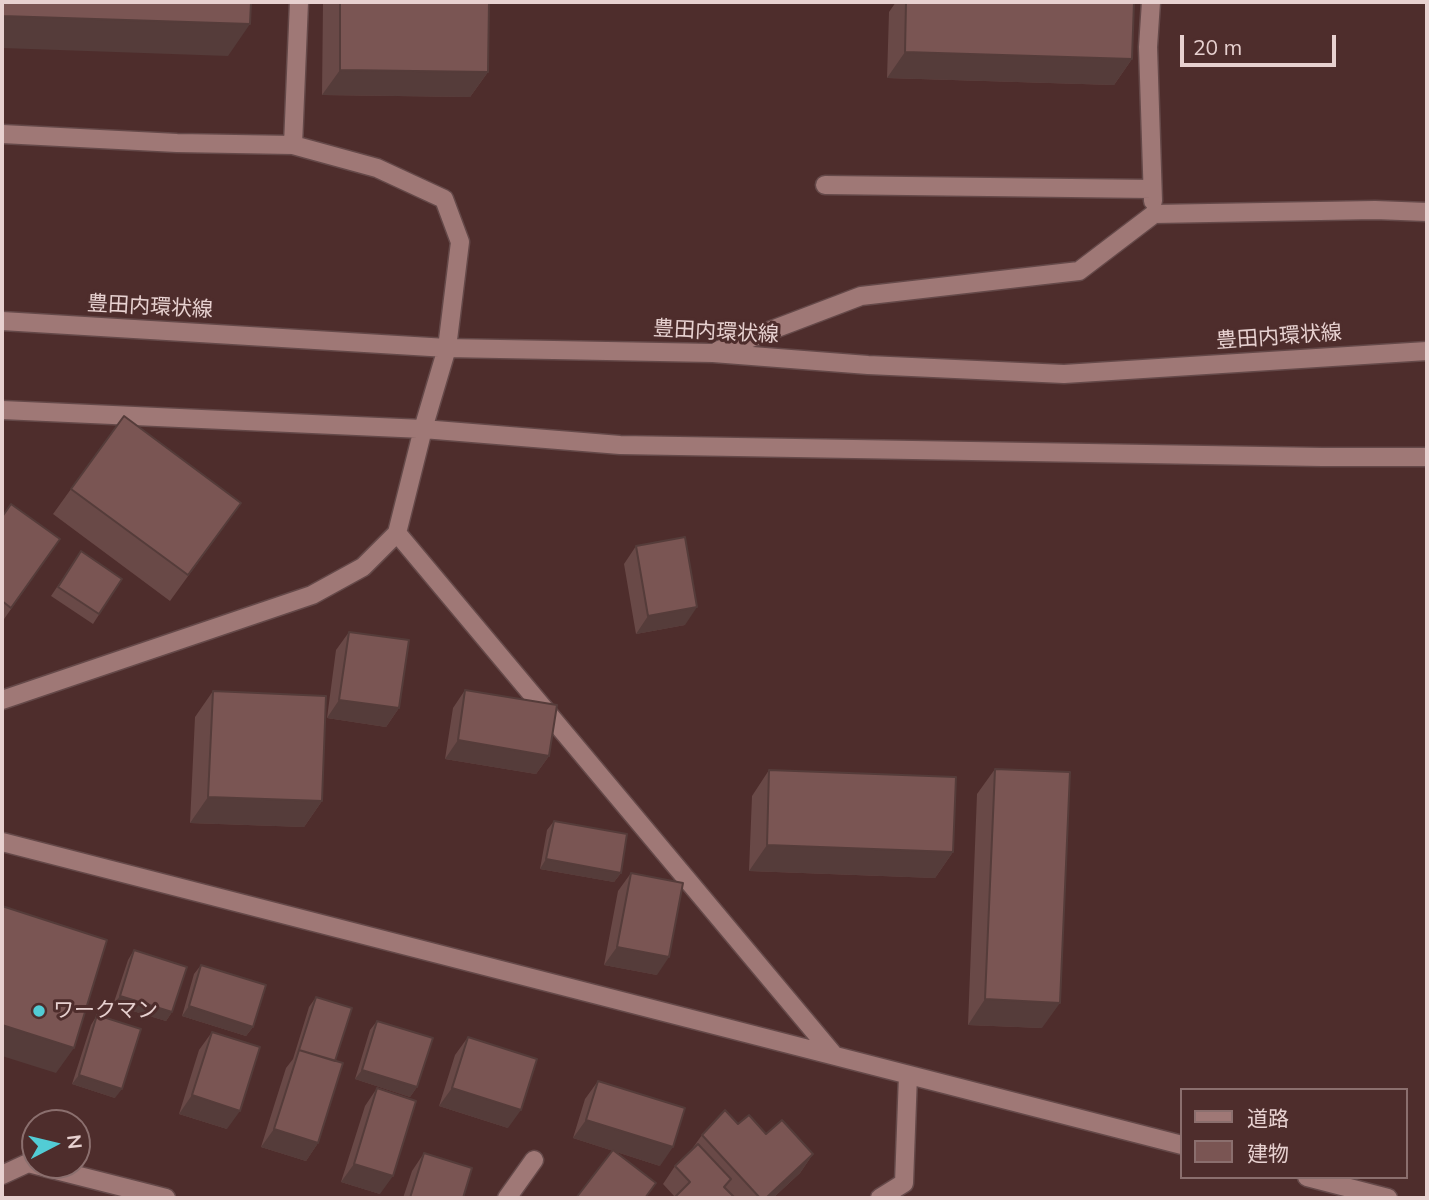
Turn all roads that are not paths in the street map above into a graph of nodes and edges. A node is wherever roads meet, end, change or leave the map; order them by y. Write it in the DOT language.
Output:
graph roads {
  1 [pos="299,2"];
  2 [pos="1151,2"];
  3 [pos="2,134"];
  4 [pos="293,145"];
  5 [pos="825,185"];
  6 [pos="1152,189"];
  7 [pos="1427,212"];
  8 [pos="1154,214"];
  9 [pos="2,321"];
  10 [pos="447,348"];
  11 [pos="1427,351"];
  12 [pos="713,353"];
  13 [pos="2,410"];
  14 [pos="423,429"];
  15 [pos="1427,457"];
  16 [pos="397,533"];
  17 [pos="2,700"];
  18 [pos="2,842"];
  19 [pos="835,1055"];
  20 [pos="908,1075"];
  21 [pos="1180,1144"];
  22 [pos="534,1160"];
  23 [pos="2,1175"];
  24 [pos="1315,1179"];
  25 [pos="166,1198"];
  26 [pos="507,1198"];
  27 [pos="880,1198"];
  28 [pos="1388,1198"];
  1 -- 4 [label="street"];
  2 -- 6 [label="street"];
  3 -- 4 [label="street"];
  4 -- 10 [label="street"];
  5 -- 6 [label="street"];
  6 -- 8 [label="street"];
  7 -- 8 [label="street"];
  8 -- 12 [label="street"];
  9 -- 10 [label="street, 豊田内環状線"];
  10 -- 12 [label="street, 豊田内環状線"];
  10 -- 14 [label="street"];
  11 -- 12 [label="street, 豊田内環状線"];
  13 -- 14 [label="street"];
  14 -- 15 [label="street"];
  14 -- 16 [label="street"];
  16 -- 17 [label="street"];
  16 -- 19 [label="street"];
  18 -- 19 [label="street"];
  19 -- 20 [label="street"];
  20 -- 21 [label="street"];
  20 -- 27 [label="street"];
  22 -- 26 [label="street"];
  23 -- 25 [label="street"];
  24 -- 28 [label="street"];
}
